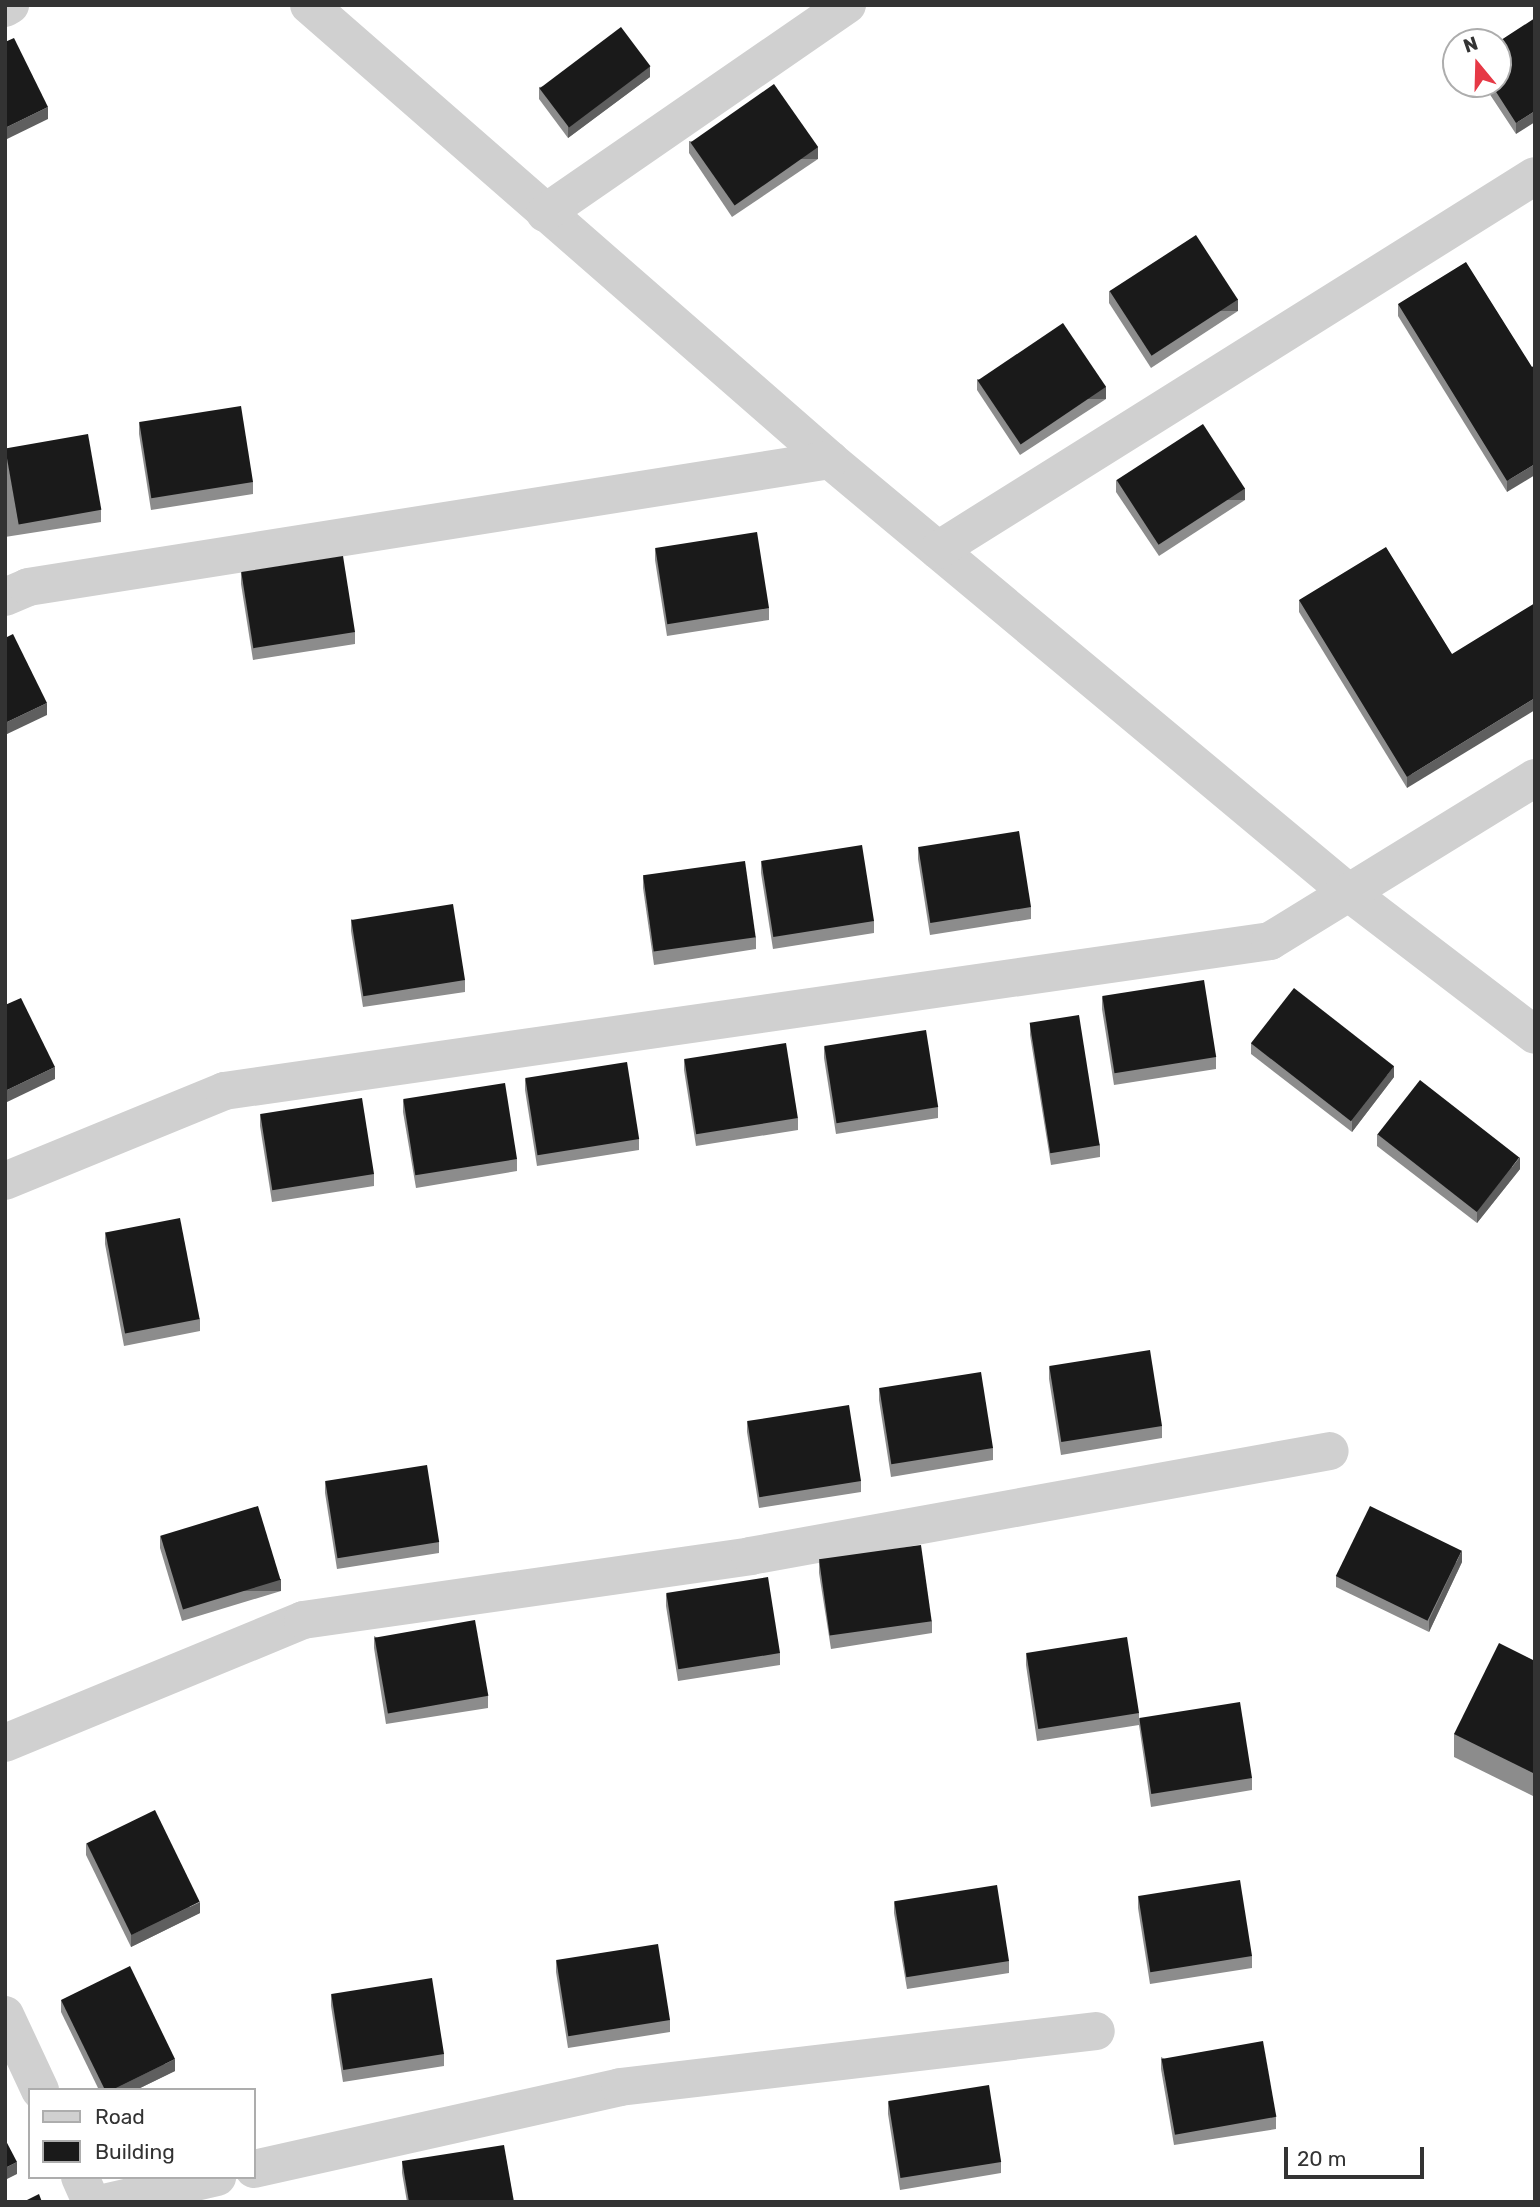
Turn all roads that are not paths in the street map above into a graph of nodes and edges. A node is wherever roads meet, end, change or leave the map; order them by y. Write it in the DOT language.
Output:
graph roads {
  1 [pos="10,5"];
  2 [pos="309,5"];
  3 [pos="847,5"];
  4 [pos="5,8"];
  5 [pos="1535,176"];
  6 [pos="545,213"];
  7 [pos="830,460"];
  8 [pos="938,550"];
  9 [pos="5,597"];
  10 [pos="1535,778"];
  11 [pos="1348,892"];
  12 [pos="1535,1035"];
  13 [pos="5,1181"];
  14 [pos="1330,1451"];
  15 [pos="5,1743"];
  16 [pos="5,2015"];
  17 [pos="1096,2031"];
  18 [pos="39,2088"];
  19 [pos="256,2169"];
  20 [pos="81,2179"];
  21 [pos="208,2179"];
  22 [pos="91,2202"];
  23 [pos="107,2202"];
  1 -- 4 [label="street"];
  2 -- 6 [label="street"];
  3 -- 6 [label="street"];
  5 -- 8 [label="street"];
  6 -- 7 [label="street"];
  7 -- 8 [label="street"];
  7 -- 9 [label="street"];
  8 -- 11 [label="street"];
  10 -- 11 [label="street"];
  11 -- 12 [label="street"];
  11 -- 13 [label="street"];
  14 -- 15 [label="street"];
  16 -- 18 [label="street"];
  17 -- 19 [label="street"];
  20 -- 22 [label="street"];
  21 -- 23 [label="street"];
}
